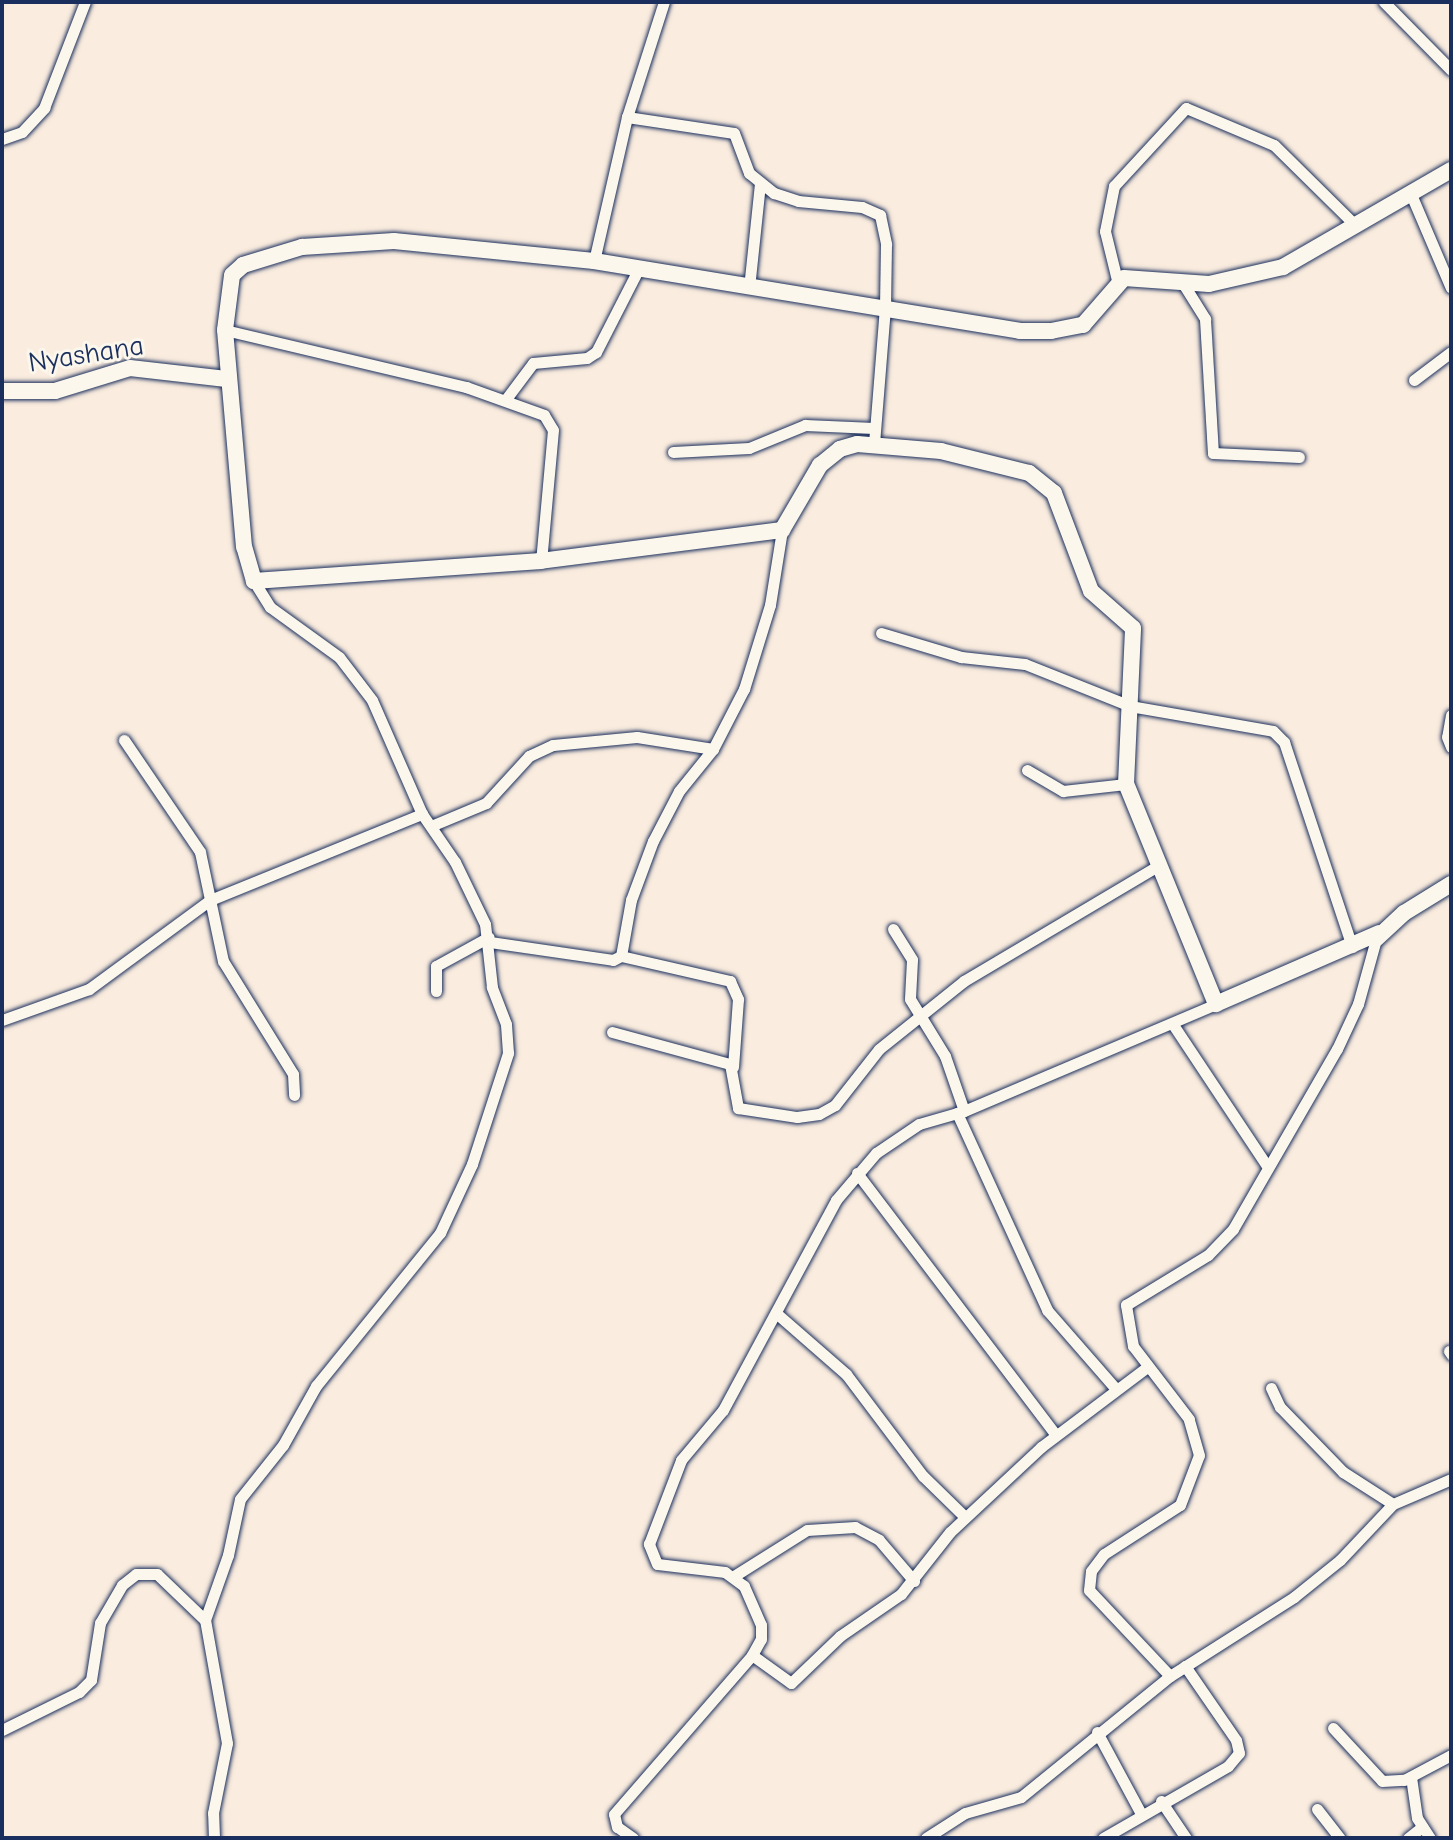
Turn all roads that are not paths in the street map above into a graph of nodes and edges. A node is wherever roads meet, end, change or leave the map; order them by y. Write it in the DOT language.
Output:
graph roads {
  1 [pos="85,2"];
  2 [pos="664,2"];
  3 [pos="1384,2"];
  4 [pos="1451,70"];
  5 [pos="627,117"];
  6 [pos="2,139"];
  7 [pos="1451,170"];
  8 [pos="760,184"];
  9 [pos="1410,192"];
  10 [pos="1355,225"];
  11 [pos="594,261"];
  12 [pos="638,270"];
  13 [pos="1117,280"];
  14 [pos="1184,285"];
  15 [pos="749,288"];
  16 [pos="1451,288"];
  17 [pos="885,307"];
  18 [pos="225,330"];
  19 [pos="1451,352"];
  20 [pos="226,379"];
  21 [pos="1414,380"];
  22 [pos="2,391"];
  23 [pos="506,399"];
  24 [pos="874,436"];
  25 [pos="673,452"];
  26 [pos="1299,457"];
  27 [pos="782,530"];
  28 [pos="541,561"];
  29 [pos="254,581"];
  30 [pos="881,633"];
  31 [pos="1130,706"];
  32 [pos="1451,715"];
  33 [pos="124,740"];
  34 [pos="1451,747"];
  35 [pos="713,749"];
  36 [pos="1027,770"];
  37 [pos="1126,784"];
  38 [pos="422,814"];
  39 [pos="431,826"];
  40 [pos="1158,866"];
  41 [pos="1451,884"];
  42 [pos="210,900"];
  43 [pos="893,929"];
  44 [pos="1377,936"];
  45 [pos="490,939"];
  46 [pos="1352,947"];
  47 [pos="621,956"];
  48 [pos="436,991"];
  49 [pos="1216,1004"];
  50 [pos="921,1015"];
  51 [pos="2,1020"];
  52 [pos="1174,1026"];
  53 [pos="612,1032"];
  54 [pos="733,1067"];
  55 [pos="294,1095"];
  56 [pos="960,1112"];
  57 [pos="1267,1166"];
  58 [pos="857,1173"];
  59 [pos="776,1313"];
  60 [pos="1146,1368"];
  61 [pos="1271,1388"];
  62 [pos="1116,1389"];
  63 [pos="1055,1434"];
  64 [pos="1451,1479"];
  65 [pos="1393,1504"];
  66 [pos="965,1517"];
  67 [pos="734,1576"];
  68 [pos="914,1581"];
  69 [pos="205,1620"];
  70 [pos="752,1655"];
  71 [pos="1185,1666"];
  72 [pos="1170,1676"];
  73 [pos="1333,1728"];
  74 [pos="2,1730"];
  75 [pos="1097,1732"];
  76 [pos="1451,1755"];
  77 [pos="1411,1777"];
  78 [pos="1161,1801"];
  79 [pos="1317,1809"];
  80 [pos="1140,1812"];
  81 [pos="1422,1827"];
  82 [pos="214,1838"];
  83 [pos="633,1838"];
  84 [pos="926,1838"];
  85 [pos="1103,1838"];
  86 [pos="1186,1838"];
  87 [pos="1340,1838"];
  88 [pos="1408,1838"];
  89 [pos="1430,1838"];
  1 -- 6 [label="street"];
  2 -- 5 [label="street"];
  3 -- 4 [label="street"];
  5 -- 8 [label="street"];
  5 -- 11 [label="street"];
  7 -- 9 [label="street"];
  8 -- 15 [label="street"];
  8 -- 17 [label="street"];
  9 -- 10 [label="street"];
  9 -- 16 [label="street"];
  10 -- 13 [label="street"];
  10 -- 14 [label="street"];
  11 -- 12 [label="street"];
  11 -- 18 [label="street"];
  12 -- 15 [label="street"];
  12 -- 23 [label="street"];
  13 -- 14 [label="street"];
  13 -- 17 [label="street"];
  14 -- 26 [label="street"];
  15 -- 17 [label="street"];
  17 -- 24 [label="street"];
  18 -- 20 [label="street"];
  18 -- 23 [label="street"];
  19 -- 21 [label="street"];
  20 -- 22 [label="street, Nyashana"];
  20 -- 29 [label="street"];
  23 -- 28 [label="street"];
  24 -- 25 [label="street"];
  24 -- 27 [label="street"];
  24 -- 31 [label="street"];
  27 -- 28 [label="street"];
  27 -- 35 [label="street"];
  28 -- 29 [label="street"];
  29 -- 38 [label="street"];
  30 -- 31 [label="street"];
  31 -- 37 [label="street"];
  31 -- 46 [label="street"];
  32 -- 34 [label="street"];
  33 -- 42 [label="street"];
  35 -- 39 [label="street"];
  35 -- 47 [label="street"];
  36 -- 37 [label="street"];
  37 -- 40 [label="street"];
  38 -- 39 [label="street"];
  38 -- 42 [label="street"];
  39 -- 45 [label="street"];
  40 -- 49 [label="street"];
  40 -- 50 [label="street"];
  41 -- 44 [label="street"];
  42 -- 51 [label="street"];
  42 -- 55 [label="street"];
  43 -- 50 [label="street"];
  44 -- 46 [label="street"];
  44 -- 57 [label="street"];
  45 -- 47 [label="street"];
  45 -- 48 [label="street"];
  45 -- 69 [label="street"];
  46 -- 49 [label="street"];
  47 -- 54 [label="street"];
  49 -- 52 [label="street"];
  50 -- 54 [label="street"];
  50 -- 56 [label="street"];
  52 -- 56 [label="street"];
  52 -- 57 [label="street"];
  53 -- 54 [label="street"];
  56 -- 58 [label="street"];
  56 -- 62 [label="street"];
  57 -- 60 [label="street"];
  58 -- 59 [label="street"];
  58 -- 63 [label="street"];
  59 -- 66 [label="street"];
  59 -- 67 [label="street"];
  60 -- 62 [label="street"];
  60 -- 72 [label="street"];
  61 -- 65 [label="street"];
  62 -- 63 [label="street"];
  63 -- 66 [label="street"];
  64 -- 65 [label="street"];
  65 -- 71 [label="street"];
  66 -- 68 [label="street"];
  67 -- 68 [label="street"];
  67 -- 70 [label="street"];
  68 -- 70 [label="street"];
  69 -- 74 [label="street"];
  69 -- 82 [label="street"];
  70 -- 83 [label="street"];
  71 -- 72 [label="street"];
  71 -- 78 [label="street"];
  72 -- 75 [label="street"];
  73 -- 77 [label="street"];
  75 -- 80 [label="street"];
  75 -- 84 [label="street"];
  76 -- 77 [label="street"];
  77 -- 81 [label="street"];
  78 -- 80 [label="street"];
  78 -- 86 [label="street"];
  79 -- 87 [label="street"];
  80 -- 85 [label="street"];
  81 -- 88 [label="street"];
  81 -- 89 [label="street"];
}
